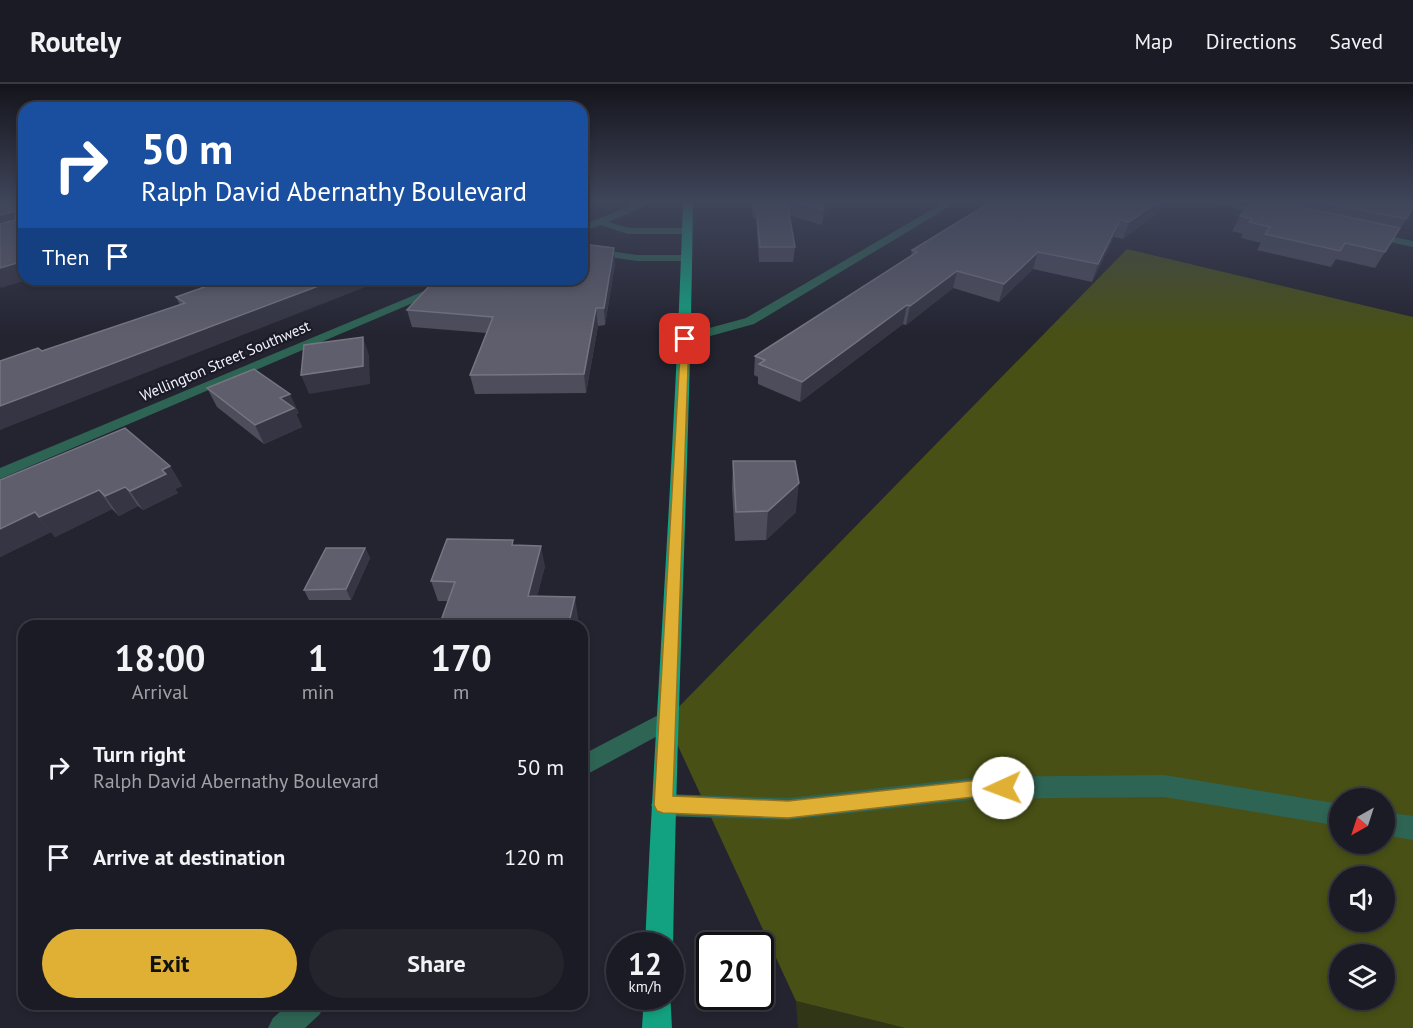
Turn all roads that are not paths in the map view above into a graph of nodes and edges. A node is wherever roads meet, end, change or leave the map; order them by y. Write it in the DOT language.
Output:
graph roads {
  1 [pos="622,246"];
  2 [pos="686,246"];
  3 [pos="877,246"];
  4 [pos="686,258"];
  5 [pos="449,285"];
  6 [pos="685,339"];
  7 [pos="0,474"];
  8 [pos="666,720"];
  9 [pos="588,764"];
  10 [pos="663,805"];
  11 [pos="1329,813"];
  12 [pos="1395,825"];
  13 [pos="1413,828"];
  14 [pos="659,932"];
  15 [pos="303,1010"];
  16 [pos="658,1010"];
  17 [pos="283,1028"];
  18 [pos="657,1028"];
  1 -- 4 [label="street"];
  2 -- 4 [label="main road"];
  3 -- 6 [label="street"];
  4 -- 6 [label="main road"];
  5 -- 7 [label="street, Wellington Street Southwest"];
  6 -- 8 [label="main road"];
  8 -- 9 [label="street"];
  8 -- 10 [label="main road"];
  10 -- 11 [label="street"];
  10 -- 14 [label="main road"];
  12 -- 13 [label="street"];
  15 -- 17 [label="street"];
  16 -- 18 [label="main road"];
}
